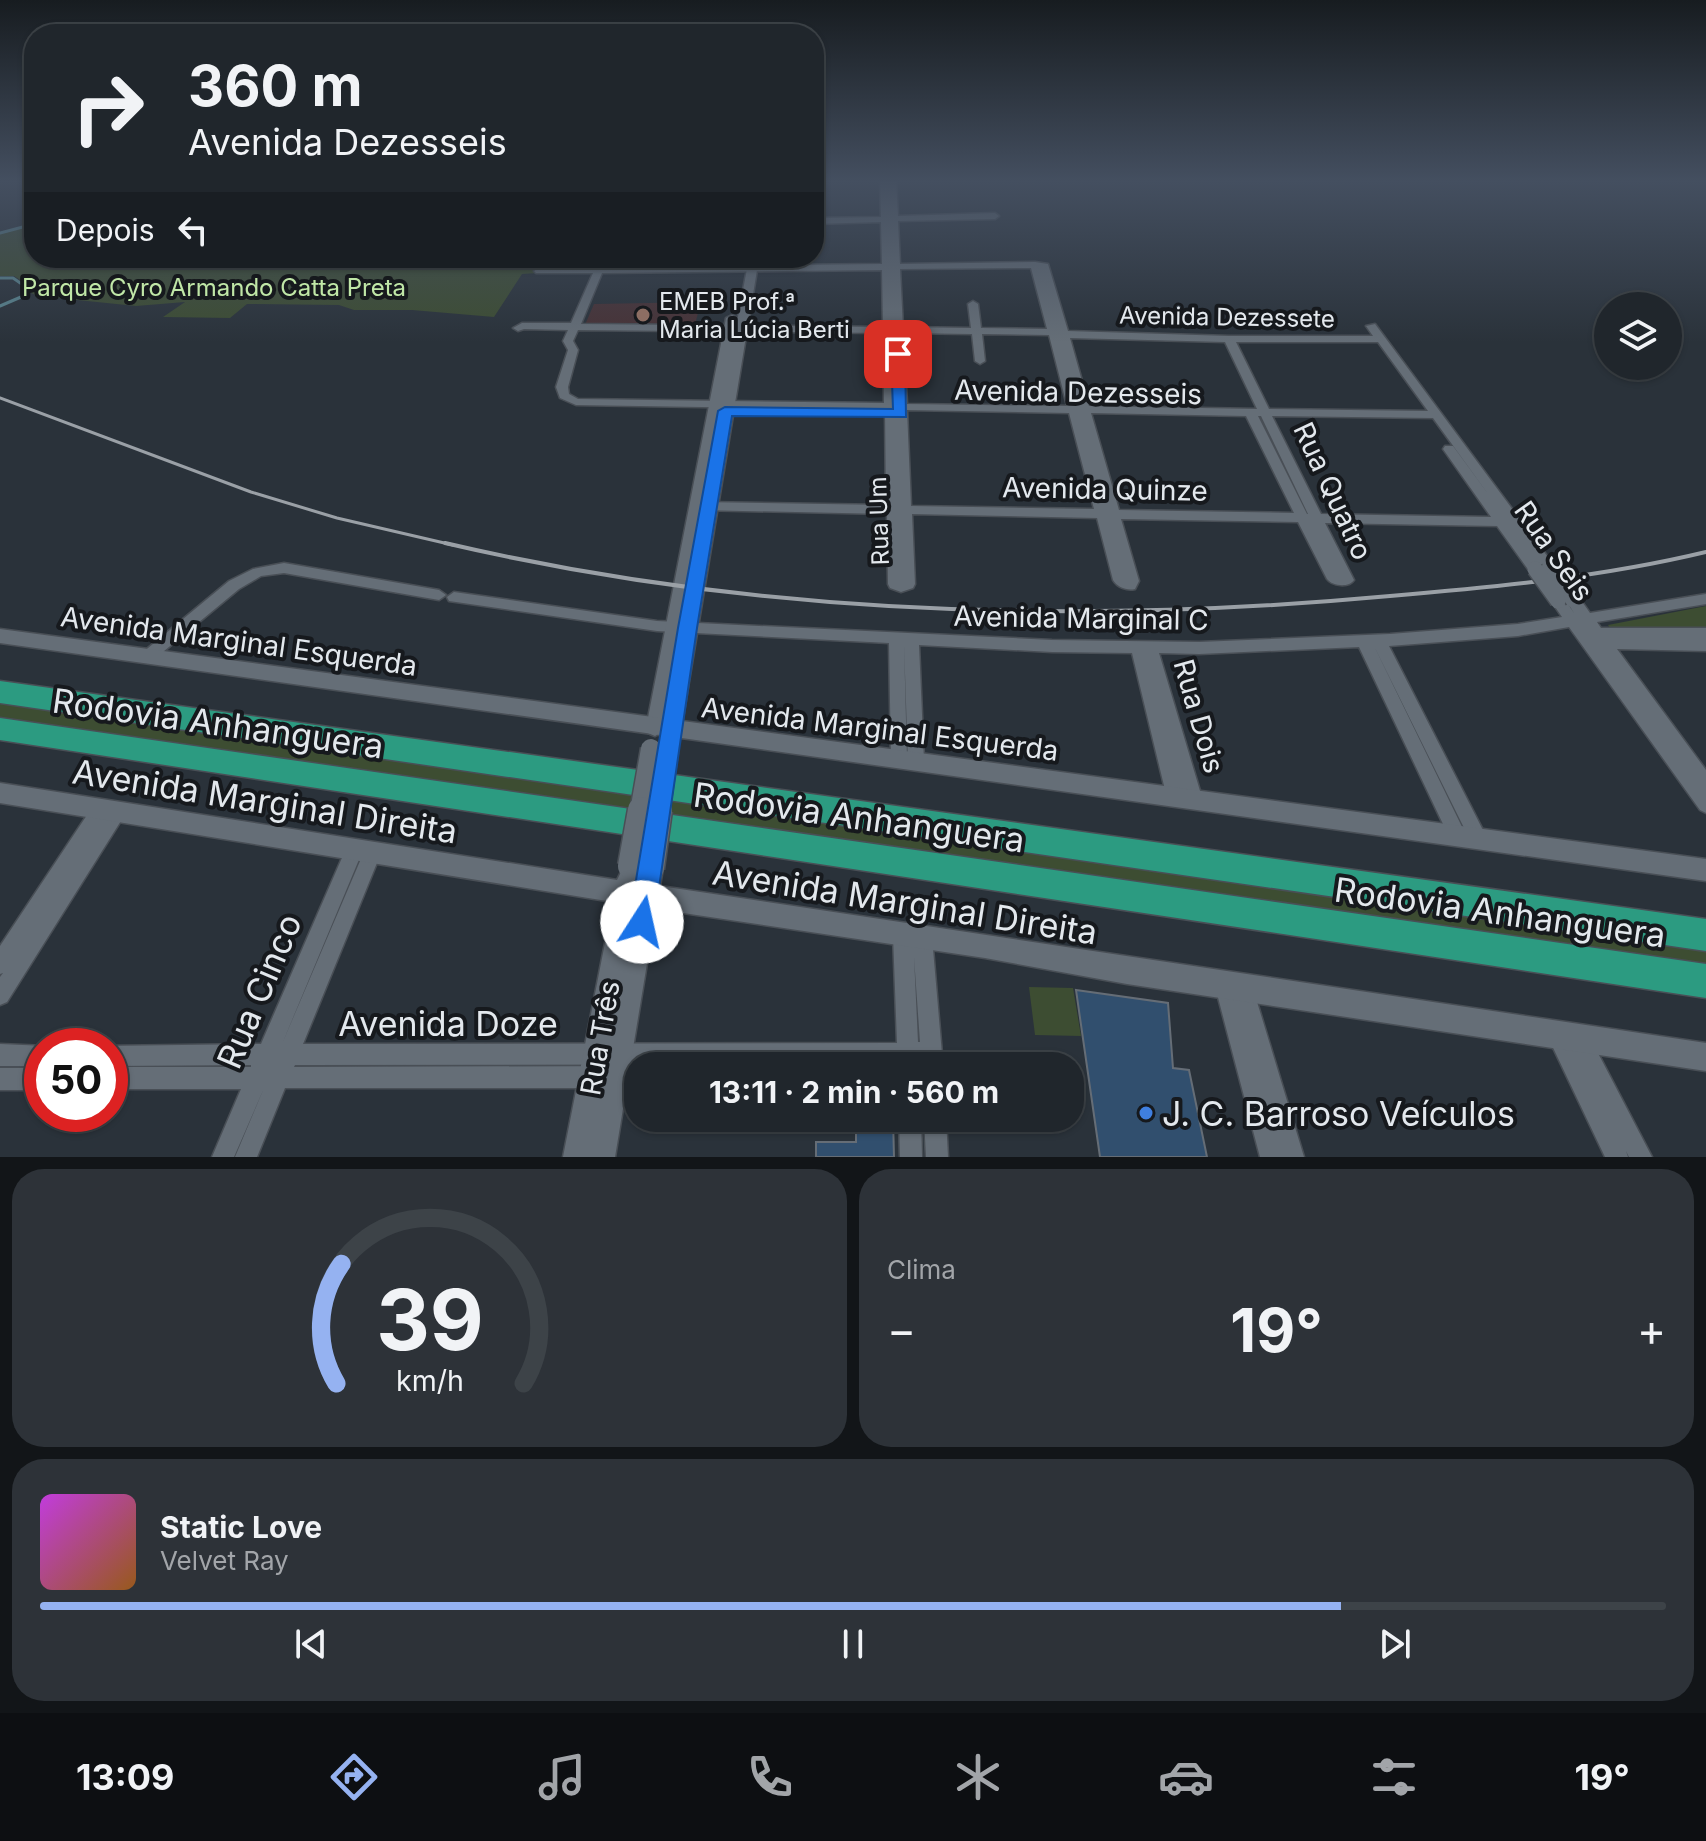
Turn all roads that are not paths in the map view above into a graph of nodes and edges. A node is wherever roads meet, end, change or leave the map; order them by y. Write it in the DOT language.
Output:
graph roads {
  1 [pos="891,234"];
  2 [pos="540,268"];
  3 [pos="603,268"];
  4 [pos="606,268"];
  5 [pos="727,268"];
  6 [pos="748,268"];
  7 [pos="766,268"];
  8 [pos="893,269"];
  9 [pos="602,273"];
  10 [pos="973,304"];
  11 [pos="735,331"];
  12 [pos="577,332"];
  13 [pos="893,332"];
  14 [pos="976,334"];
  15 [pos="1062,335"];
  16 [pos="1374,336"];
  17 [pos="1229,339"];
  18 [pos="980,361"];
  19 [pos="720,408"];
  20 [pos="895,410"];
  21 [pos="1080,412"];
  22 [pos="1258,416"];
  23 [pos="1433,418"];
  24 [pos="702,502"];
  25 [pos="899,505"];
  26 [pos="1107,510"];
  27 [pos="1307,513"];
  28 [pos="1504,517"];
  29 [pos="1334,567"];
  30 [pos="1706,599"];
  31 [pos="680,628"];
  32 [pos="1588,632"];
  33 [pos="1706,634"];
  34 [pos="0,636"];
  35 [pos="904,638"];
  36 [pos="1371,641"];
  37 [pos="1706,645"];
  38 [pos="1144,647"];
  39 [pos="147,657"];
  40 [pos="0,692"];
  41 [pos="0,729"];
  42 [pos="661,740"];
  43 [pos="907,760"];
  44 [pos="1706,783"];
  45 [pos="0,793"];
  46 [pos="1185,799"];
  47 [pos="1706,805"];
  48 [pos="110,810"];
  49 [pos="1468,838"];
  50 [pos="363,851"];
  51 [pos="1706,870"];
  52 [pos="639,881"];
  53 [pos="50,901"];
  54 [pos="1706,935"];
  55 [pos="912,936"];
  56 [pos="0,964"];
  57 [pos="1706,981"];
  58 [pos="1235,987"];
  59 [pos="0,995"];
  60 [pos="1568,1037"];
  61 [pos="908,1052"];
  62 [pos="930,1052"];
  63 [pos="0,1055"];
  64 [pos="24,1055"];
  65 [pos="128,1055"];
  66 [pos="278,1055"];
  67 [pos="1706,1057"];
  68 [pos="446,1066"];
  69 [pos="612,1068"];
  70 [pos="268,1076"];
  71 [pos="128,1078"];
  72 [pos="0,1079"];
  73 [pos="24,1079"];
  74 [pos="910,1132"];
  75 [pos="936,1132"];
  76 [pos="223,1157"];
  77 [pos="246,1157"];
  78 [pos="578,1157"];
  79 [pos="600,1157"];
  80 [pos="911,1157"];
  81 [pos="937,1157"];
  82 [pos="1271,1157"];
  83 [pos="1293,1157"];
  84 [pos="1617,1157"];
  85 [pos="1641,1157"];
  1 -- 8 [label="street, Rua Um"];
  2 -- 9 [label="street"];
  3 -- 9 [label="street"];
  4 -- 9 [label="street"];
  5 -- 9 [label="street"];
  6 -- 11 [label="street, Rua Três"];
  7 -- 8 [label="street"];
  8 -- 13 [label="street, Rua Um"];
  8 -- 15 [label="street"];
  9 -- 12 [label="street"];
  10 -- 14 [label="street"];
  11 -- 12 [label="street, Avenida Dezessete"];
  11 -- 13 [label="street, Avenida Dezessete"];
  11 -- 19 [label="street, Rua Três"];
  12 -- 19 [label="street, Avenida Dezesseis"];
  13 -- 14 [label="street, Avenida Dezessete"];
  13 -- 20 [label="street, Rua Um"];
  14 -- 15 [label="street, Avenida Dezessete"];
  14 -- 18 [label="street"];
  15 -- 17 [label="street, Avenida Dezessete"];
  15 -- 21 [label="street"];
  16 -- 17 [label="street, Avenida Dezessete"];
  16 -- 23 [label="street, Rua Seis"];
  17 -- 22 [label="street, Rua Quatro"];
  19 -- 20 [label="street, Avenida Dezesseis"];
  19 -- 24 [label="street, Rua Três"];
  20 -- 21 [label="street, Avenida Dezesseis"];
  20 -- 25 [label="street, Rua Um"];
  21 -- 22 [label="street, Avenida Dezesseis"];
  21 -- 26 [label="street"];
  22 -- 23 [label="street, Avenida Dezesseis"];
  22 -- 27 [label="street, Rua Quatro"];
  23 -- 28 [label="street, Rua Seis"];
  24 -- 25 [label="street, Avenida Quinze"];
  24 -- 31 [label="street, Rua Três"];
  25 -- 25 [label="street, Rua Um"];
  25 -- 26 [label="street, Avenida Quinze"];
  26 -- 26 [label="street"];
  26 -- 27 [label="street, Avenida Quinze"];
  27 -- 28 [label="street, Avenida Quinze"];
  27 -- 29 [label="street, Rua Quatro"];
  28 -- 32 [label="street, Rua Seis, bridge"];
  30 -- 32 [label="street, Avenida Marginal C"];
  31 -- 35 [label="street, Avenida Marginal C"];
  31 -- 39 [label="street, Avenida Marginal C"];
  31 -- 42 [label="street, Rua Três"];
  32 -- 33 [label="street"];
  32 -- 36 [label="street, Avenida Marginal C"];
  32 -- 37 [label="street"];
  32 -- 44 [label="street, Rua Seis"];
  32 -- 47 [label="street, Rua Seis"];
  34 -- 39 [label="main road, Avenida Marginal Esquerda"];
  35 -- 38 [label="street, Avenida Marginal C"];
  35 -- 43 [label="street"];
  36 -- 38 [label="street, Avenida Marginal C"];
  36 -- 49 [label="street"];
  38 -- 46 [label="street, Rua Dois"];
  39 -- 42 [label="main road, Avenida Marginal Esquerda"];
  40 -- 54 [label="highway, Rodovia Anhanguera"];
  41 -- 57 [label="highway, Rodovia Anhanguera"];
  42 -- 43 [label="main road, Avenida Marginal Esquerda"];
  42 -- 52 [label="main road, Rua Três, bridge"];
  43 -- 46 [label="main road, Avenida Marginal Esquerda"];
  45 -- 48 [label="main road, Avenida Marginal Direita"];
  46 -- 49 [label="main road, Avenida Marginal Esquerda"];
  48 -- 50 [label="main road, Avenida Marginal Direita"];
  48 -- 53 [label="street"];
  49 -- 51 [label="main road, Avenida Marginal Esquerda"];
  50 -- 52 [label="main road, Avenida Marginal Direita"];
  50 -- 66 [label="street, Rua Cinco"];
  52 -- 55 [label="main road, Avenida Marginal Direita"];
  52 -- 69 [label="main road, Rua Três"];
  53 -- 56 [label="street"];
  53 -- 59 [label="street"];
  55 -- 58 [label="main road, Avenida Marginal Direita"];
  55 -- 61 [label="street"];
  55 -- 62 [label="street"];
  58 -- 60 [label="main road, Avenida Marginal Direita"];
  58 -- 82 [label="street"];
  58 -- 83 [label="street"];
  60 -- 67 [label="main road, Avenida Marginal Direita"];
  60 -- 84 [label="street"];
  60 -- 85 [label="street"];
  63 -- 64 [label="street"];
  65 -- 66 [label="street, Avenida Doze"];
  66 -- 68 [label="street, Avenida Doze"];
  66 -- 70 [label="street, Rua Cinco"];
  68 -- 69 [label="street, Avenida Doze"];
  68 -- 70 [label="street, Avenida Doze"];
  69 -- 78 [label="main road, Rua Três"];
  69 -- 79 [label="main road, Rua Três"];
  70 -- 71 [label="street, Avenida Doze"];
  70 -- 76 [label="street, Rua Cinco"];
  70 -- 77 [label="street, Rua Cinco"];
  72 -- 73 [label="street"];
  74 -- 80 [label="street"];
  75 -- 81 [label="street"];
}
